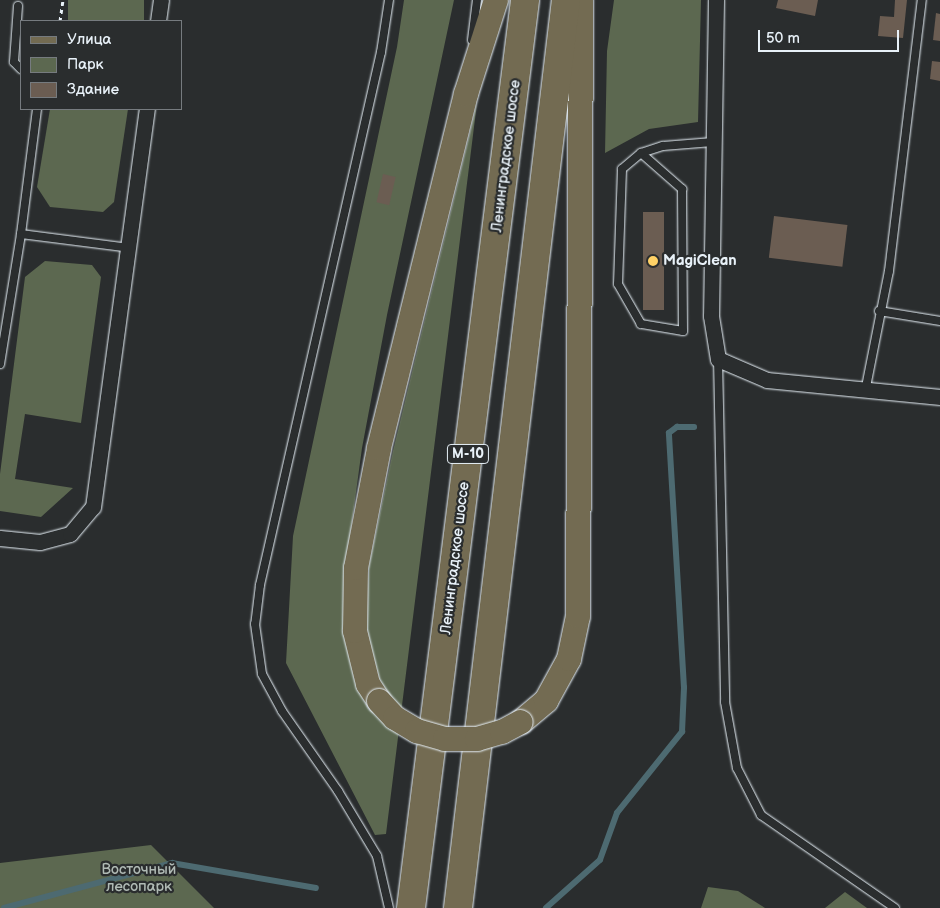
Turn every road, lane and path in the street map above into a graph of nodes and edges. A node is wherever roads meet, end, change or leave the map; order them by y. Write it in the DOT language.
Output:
graph roads {
  1 [pos="63,0"];
  2 [pos="160,0"];
  3 [pos="389,0"];
  4 [pos="478,0"];
  5 [pos="496,0"];
  6 [pos="525,0"];
  7 [pos="566,0"];
  8 [pos="581,0"];
  9 [pos="716,0"];
  10 [pos="922,0"];
  11 [pos="18,6"];
  12 [pos="60,20"];
  13 [pos="158,20"];
  14 [pos="20,68"];
  15 [pos="466,94"];
  16 [pos="37,110"];
  17 [pos="147,110"];
  18 [pos="713,142"];
  19 [pos="640,153"];
  20 [pos="21,234"];
  21 [pos="131,248"];
  22 [pos="879,311"];
  23 [pos="940,321"];
  24 [pos="718,359"];
  25 [pos="0,364"];
  26 [pos="866,387"];
  27 [pos="940,397"];
  28 [pos="0,538"];
  29 [pos="390,908"];
  30 [pos="411,908"];
  31 [pos="458,908"];
  32 [pos="895,908"];
  1 -- 12 [label="path"];
  2 -- 13 [label="street"];
  3 -- 29 [label="lane"];
  4 -- 15 [label="lane"];
  5 -- 15 [label="main road"];
  6 -- 30 [label="highway, Ленинградское шоссе / М-10"];
  7 -- 31 [label="highway, М-10"];
  8 -- 15 [label="main road, bridge"];
  9 -- 18 [label="street"];
  10 -- 22 [label="lane"];
  11 -- 14 [label="lane"];
  16 -- 20 [label="lane"];
  17 -- 21 [label="street"];
  18 -- 19 [label="lane"];
  18 -- 24 [label="street"];
  19 -- 19 [label="lane"];
  20 -- 21 [label="lane"];
  20 -- 25 [label="lane"];
  21 -- 28 [label="street"];
  22 -- 23 [label="lane"];
  22 -- 26 [label="lane"];
  24 -- 26 [label="street"];
  24 -- 32 [label="lane"];
  26 -- 27 [label="street"];
}
